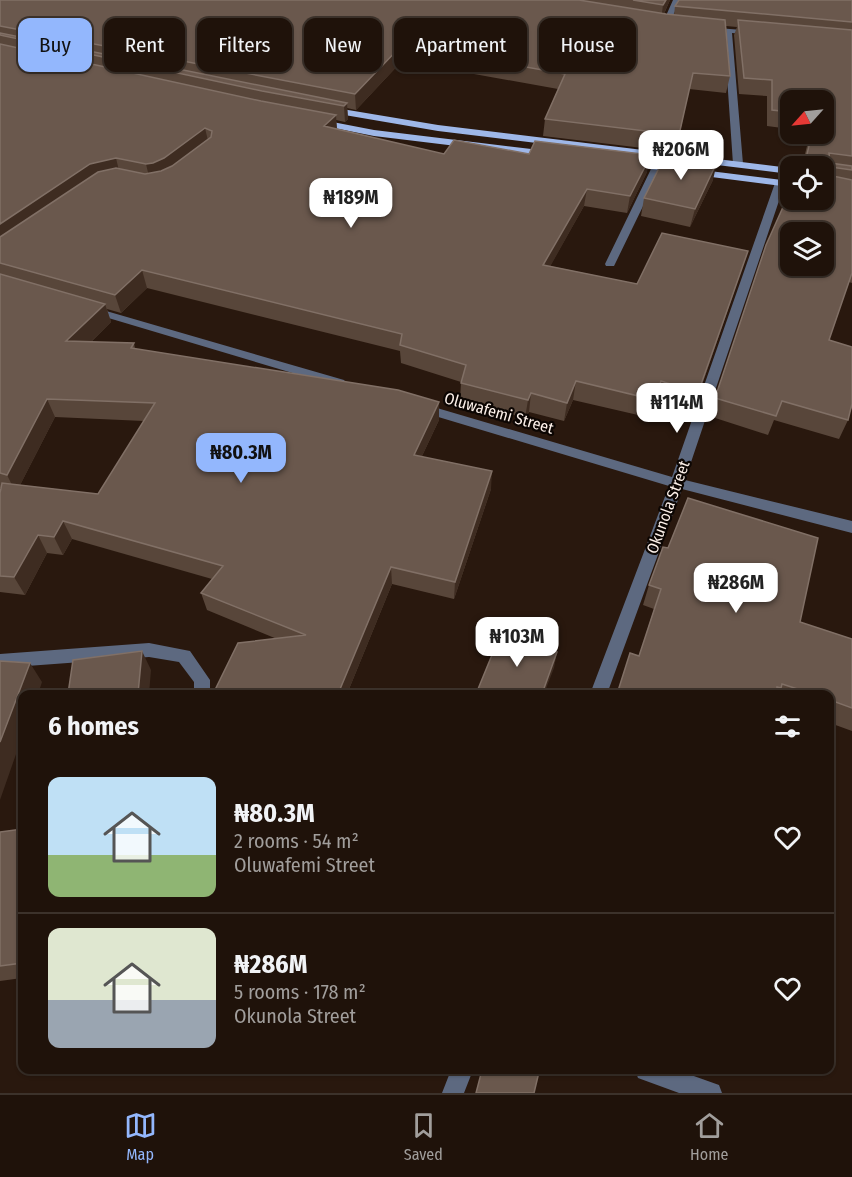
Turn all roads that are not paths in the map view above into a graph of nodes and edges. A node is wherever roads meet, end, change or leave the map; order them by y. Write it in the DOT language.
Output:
graph roads {
  1 [pos="677,0"];
  2 [pos="653,23"];
  3 [pos="664,24"];
  4 [pos="675,26"];
  5 [pos="696,28"];
  6 [pos="728,31"];
  7 [pos="762,34"];
  8 [pos="325,109"];
  9 [pos="308,120"];
  10 [pos="525,138"];
  11 [pos="520,151"];
  12 [pos="554,155"];
  13 [pos="622,163"];
  14 [pos="738,164"];
  15 [pos="657,167"];
  16 [pos="780,170"];
  17 [pos="780,182"];
  18 [pos="780,197"];
  19 [pos="610,264"];
  20 [pos="80,307"];
  21 [pos="356,388"];
  22 [pos="402,402"];
  23 [pos="677,483"];
  24 [pos="852,527"];
  25 [pos="0,661"];
  26 [pos="202,690"];
  27 [pos="599,690"];
  28 [pos="460,1074"];
  29 [pos="657,1074"];
  30 [pos="453,1093"];
  31 [pos="711,1093"];
  1 -- 3 [label="street"];
  2 -- 3 [label="street"];
  3 -- 4 [label="street"];
  5 -- 6 [label="street"];
  6 -- 7 [label="street"];
  6 -- 14 [label="street"];
  8 -- 10 [label="main road"];
  9 -- 11 [label="main road"];
  10 -- 11 [label="main road"];
  10 -- 14 [label="main road"];
  11 -- 12 [label="main road"];
  13 -- 15 [label="main road"];
  14 -- 16 [label="main road"];
  15 -- 17 [label="main road"];
  15 -- 19 [label="street"];
  18 -- 23 [label="street, Okunola Street"];
  20 -- 21 [label="street"];
  22 -- 23 [label="street, Oluwafemi Street"];
  23 -- 24 [label="street, Oluwafemi Street"];
  23 -- 27 [label="street, Okunola Street"];
  25 -- 26 [label="street"];
  28 -- 30 [label="street"];
  29 -- 31 [label="street"];
}
